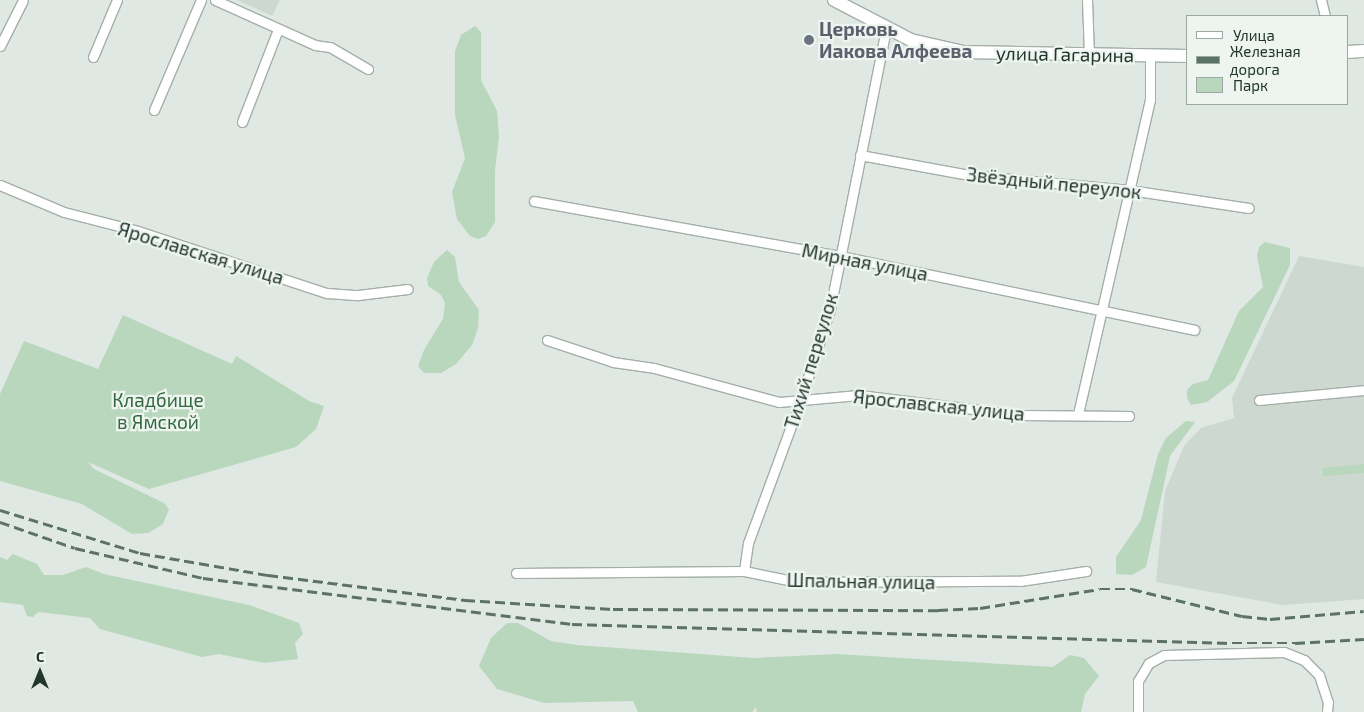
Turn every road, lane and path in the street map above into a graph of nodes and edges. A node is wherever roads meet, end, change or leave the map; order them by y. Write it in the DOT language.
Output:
graph roads {
  1 [pos="23,0"];
  2 [pos="117,0"];
  3 [pos="201,0"];
  4 [pos="215,0"];
  5 [pos="834,0"];
  6 [pos="1087,0"];
  7 [pos="1321,0"];
  8 [pos="1325,15"];
  9 [pos="886,28"];
  10 [pos="278,29"];
  11 [pos="0,46"];
  12 [pos="1089,55"];
  13 [pos="93,56"];
  14 [pos="1150,56"];
  15 [pos="1186,56"];
  16 [pos="368,69"];
  17 [pos="154,110"];
  18 [pos="242,122"];
  19 [pos="860,155"];
  20 [pos="0,184"];
  21 [pos="1130,190"];
  22 [pos="534,201"];
  23 [pos="1249,208"];
  24 [pos="841,256"];
  25 [pos="408,289"];
  26 [pos="1102,312"];
  27 [pos="1194,330"];
  28 [pos="547,340"];
  29 [pos="1364,390"];
  30 [pos="801,398"];
  31 [pos="1259,400"];
  32 [pos="1078,414"];
  33 [pos="1129,416"];
  34 [pos="744,571"];
  35 [pos="1086,571"];
  36 [pos="516,573"];
  37 [pos="1138,712"];
  38 [pos="1327,712"];
  1 -- 11 [label="street"];
  2 -- 13 [label="street"];
  3 -- 17 [label="street"];
  4 -- 10 [label="street"];
  5 -- 9 [label="main road, улица Гагарина"];
  6 -- 12 [label="street"];
  7 -- 8 [label="street"];
  9 -- 12 [label="main road, улица Гагарина"];
  9 -- 19 [label="street, Тихий переулок"];
  10 -- 16 [label="street"];
  10 -- 18 [label="street"];
  12 -- 14 [label="main road, улица Гагарина"];
  14 -- 15 [label="main road, улица Гагарина"];
  14 -- 21 [label="street"];
  19 -- 21 [label="street, Звёздный переулок"];
  19 -- 24 [label="street, Тихий переулок"];
  20 -- 25 [label="street, Ярославская улица"];
  21 -- 23 [label="street, Звёздный переулок"];
  21 -- 26 [label="street"];
  22 -- 24 [label="street, Мирная улица"];
  24 -- 26 [label="street, Мирная улица"];
  24 -- 30 [label="street, Тихий переулок"];
  26 -- 27 [label="street, Мирная улица"];
  26 -- 32 [label="street"];
  28 -- 30 [label="street, Ярославская улица"];
  29 -- 31 [label="street"];
  30 -- 32 [label="street, Ярославская улица"];
  30 -- 34 [label="street, Тихий переулок"];
  32 -- 33 [label="street, Ярославская улица"];
  34 -- 35 [label="street, Шпальная улица"];
  34 -- 36 [label="street, Шпальная улица"];
  37 -- 38 [label="street"];
}
